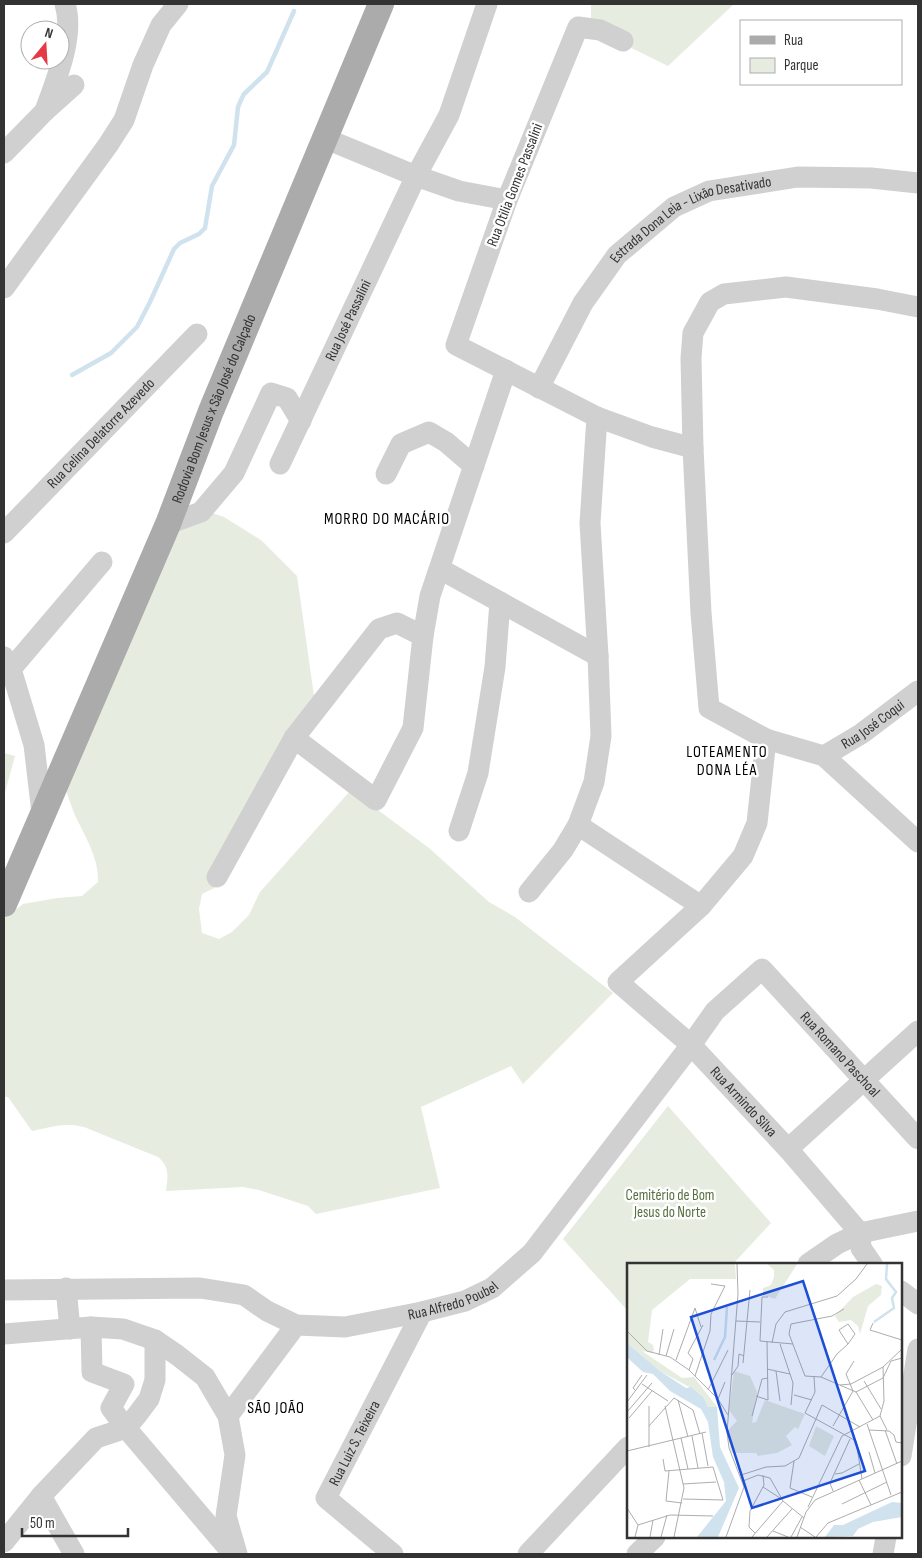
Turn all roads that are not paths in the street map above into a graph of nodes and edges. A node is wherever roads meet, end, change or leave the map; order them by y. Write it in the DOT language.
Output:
graph roads {
  1 [pos="65,4"];
  2 [pos="178,4"];
  3 [pos="381,4"];
  4 [pos="487,4"];
  5 [pos="623,42"];
  6 [pos="74,85"];
  7 [pos="46,111"];
  8 [pos="324,138"];
  9 [pos="4,153"];
  10 [pos="416,176"];
  11 [pos="918,183"];
  12 [pos="507,200"];
  13 [pos="4,288"];
  14 [pos="918,307"];
  15 [pos="197,334"];
  16 [pos="506,370"];
  17 [pos="539,388"];
  18 [pos="597,417"];
  19 [pos="301,421"];
  20 [pos="693,448"];
  21 [pos="280,464"];
  22 [pos="474,466"];
  23 [pos="386,474"];
  24 [pos="168,524"];
  25 [pos="4,533"];
  26 [pos="102,562"];
  27 [pos="440,569"];
  28 [pos="500,602"];
  29 [pos="423,636"];
  30 [pos="598,656"];
  31 [pos="7,663"];
  32 [pos="918,691"];
  33 [pos="294,738"];
  34 [pos="766,739"];
  35 [pos="824,756"];
  36 [pos="42,813"];
  37 [pos="578,825"];
  38 [pos="459,830"];
  39 [pos="918,842"];
  40 [pos="217,877"];
  41 [pos="529,892"];
  42 [pos="4,904"];
  43 [pos="701,906"];
  44 [pos="762,969"];
  45 [pos="918,1031"];
  46 [pos="691,1045"];
  47 [pos="864,1080"];
  48 [pos="918,1139"];
  49 [pos="788,1149"];
  50 [pos="918,1221"];
  51 [pos="860,1233"];
  52 [pos="809,1263"];
  53 [pos="871,1263"];
  54 [pos="66,1288"];
  55 [pos="4,1290"];
  56 [pos="902,1292"];
  57 [pos="918,1304"];
  58 [pos="422,1312"];
  59 [pos="296,1325"];
  60 [pos="90,1327"];
  61 [pos="70,1330"];
  62 [pos="4,1334"];
  63 [pos="155,1340"];
  64 [pos="918,1349"];
  65 [pos="228,1416"];
  66 [pos="126,1428"];
  67 [pos="627,1448"];
  68 [pos="902,1450"];
  69 [pos="41,1496"];
  70 [pos="654,1538"];
  71 [pos="886,1538"];
  72 [pos="4,1542"];
  73 [pos="74,1554"];
  74 [pos="235,1554"];
  75 [pos="393,1554"];
  76 [pos="528,1554"];
  77 [pos="638,1554"];
  78 [pos="883,1554"];
  1 -- 7 [label="street"];
  2 -- 13 [label="street"];
  3 -- 8 [label="main road, Rodovia Bom Jesus x São José do Calçado"];
  4 -- 10 [label="street, Rua José Passalini"];
  5 -- 12 [label="street, Rua Otilia Gomes Passalini"];
  6 -- 7 [label="street"];
  7 -- 9 [label="street"];
  8 -- 10 [label="street"];
  8 -- 24 [label="main road, Rodovia Bom Jesus x São José do Calçado"];
  10 -- 12 [label="street"];
  10 -- 19 [label="street, Rua José Passalini"];
  11 -- 17 [label="street, Estrada Dona Leia - Lixão Desativado"];
  12 -- 16 [label="street, Rua Otilia Gomes Passalini"];
  14 -- 20 [label="street"];
  15 -- 25 [label="street, Rua Celina Delatorre Azevedo"];
  16 -- 17 [label="street"];
  16 -- 22 [label="street"];
  17 -- 18 [label="street"];
  18 -- 20 [label="street"];
  18 -- 30 [label="street"];
  19 -- 21 [label="street, Rua José Passalini"];
  19 -- 24 [label="street"];
  20 -- 34 [label="street"];
  22 -- 23 [label="street"];
  22 -- 27 [label="street"];
  24 -- 36 [label="main road, Rodovia Bom Jesus x São José do Calçado"];
  26 -- 31 [label="street"];
  27 -- 28 [label="street"];
  27 -- 29 [label="street"];
  28 -- 30 [label="street"];
  28 -- 38 [label="street"];
  29 -- 33 [label="street"];
  29 -- 33 [label="street"];
  30 -- 37 [label="street"];
  31 -- 36 [label="street"];
  32 -- 35 [label="street, Rua José Coqui"];
  33 -- 40 [label="street"];
  34 -- 35 [label="street"];
  34 -- 43 [label="street"];
  35 -- 39 [label="street"];
  36 -- 42 [label="main road, Rodovia Bom Jesus x São José do Calçado"];
  37 -- 41 [label="street"];
  37 -- 43 [label="street"];
  43 -- 46 [label="street, Rua Armindo Silva"];
  44 -- 46 [label="street, Rua Alfredo Poubel"];
  44 -- 47 [label="street, Rua Romano Paschoal"];
  45 -- 47 [label="street"];
  46 -- 49 [label="street, Rua Armindo Silva"];
  46 -- 58 [label="street, Rua Alfredo Poubel"];
  47 -- 48 [label="street, Rua Romano Paschoal"];
  47 -- 49 [label="street"];
  49 -- 51 [label="street, Rua Armindo Silva"];
  50 -- 51 [label="street"];
  51 -- 52 [label="street"];
  51 -- 53 [label="street"];
  54 -- 55 [label="street, Rua Alfredo Poubel"];
  54 -- 59 [label="street, Rua Alfredo Poubel"];
  54 -- 61 [label="street"];
  56 -- 57 [label="street"];
  58 -- 59 [label="street, Rua Alfredo Poubel"];
  58 -- 75 [label="street, Rua Luiz S. Teixeira"];
  59 -- 65 [label="street"];
  60 -- 61 [label="street"];
  60 -- 63 [label="street"];
  60 -- 66 [label="street"];
  61 -- 62 [label="street"];
  63 -- 65 [label="street"];
  63 -- 66 [label="street"];
  64 -- 68 [label="street"];
  65 -- 74 [label="street"];
  66 -- 69 [label="street"];
  66 -- 74 [label="street"];
  67 -- 76 [label="street"];
  69 -- 72 [label="street"];
  69 -- 73 [label="street"];
  70 -- 77 [label="street"];
  71 -- 78 [label="street"];
}
